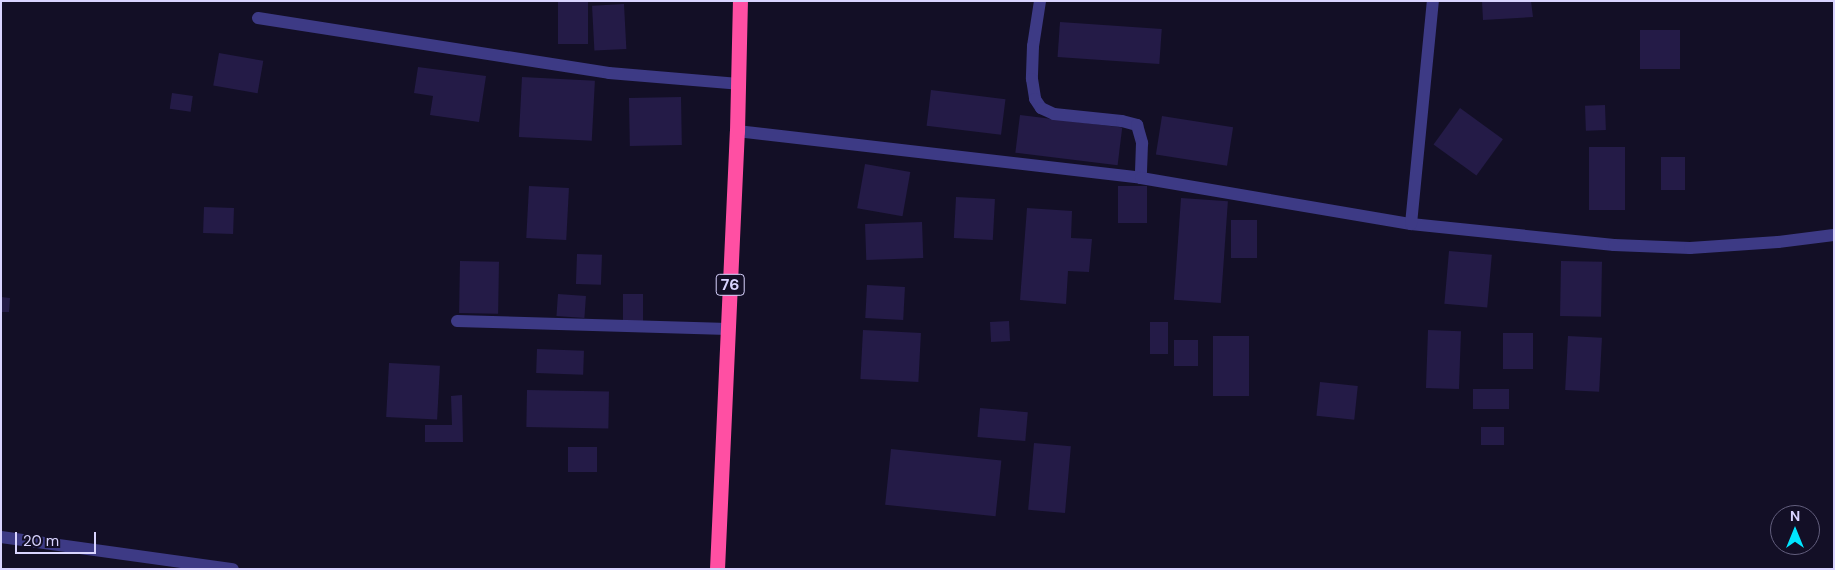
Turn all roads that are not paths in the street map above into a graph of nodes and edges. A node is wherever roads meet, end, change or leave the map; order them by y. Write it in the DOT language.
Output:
graph roads {
  1 [pos="740,1"];
  2 [pos="1040,1"];
  3 [pos="1433,1"];
  4 [pos="258,18"];
  5 [pos="739,84"];
  6 [pos="737,131"];
  7 [pos="1141,178"];
  8 [pos="1411,224"];
  9 [pos="1834,234"];
  10 [pos="457,321"];
  11 [pos="728,330"];
  12 [pos="1,537"];
  13 [pos="232,569"];
  14 [pos="717,569"];
  1 -- 5 [label="highway, 76"];
  2 -- 7 [label="street"];
  3 -- 8 [label="street"];
  4 -- 5 [label="street"];
  5 -- 6 [label="highway, 76"];
  6 -- 7 [label="street"];
  6 -- 11 [label="highway, 76"];
  7 -- 8 [label="street"];
  8 -- 9 [label="street"];
  10 -- 11 [label="street"];
  11 -- 14 [label="highway, 76"];
  12 -- 13 [label="street"];
}
